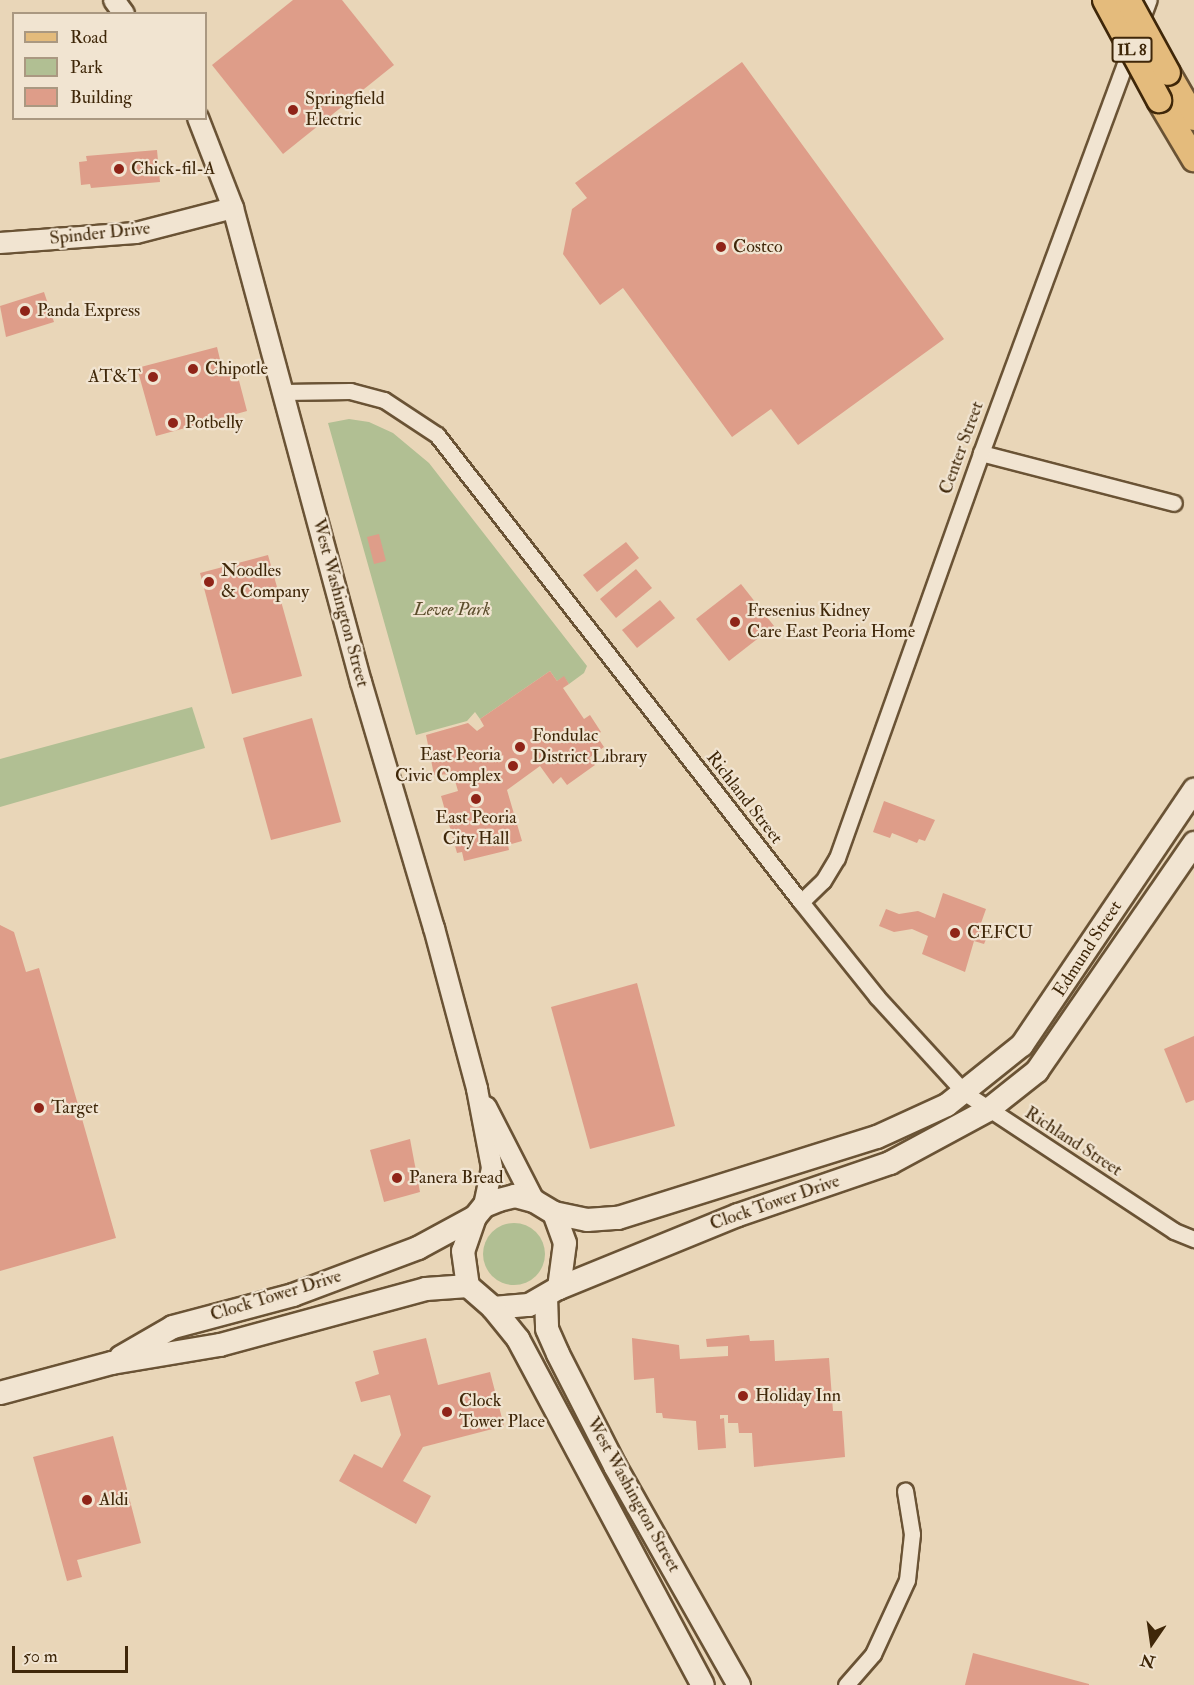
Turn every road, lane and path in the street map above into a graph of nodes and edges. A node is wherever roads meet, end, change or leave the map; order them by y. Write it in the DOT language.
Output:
graph roads {
  1 [pos="1105,0"];
  2 [pos="1128,0"];
  3 [pos="1149,0"];
  4 [pos="1162,105"];
  5 [pos="1194,118"];
  6 [pos="199,120"];
  7 [pos="1194,159"];
  8 [pos="1194,173"];
  9 [pos="233,208"];
  10 [pos="0,243"];
  11 [pos="283,392"];
  12 [pos="981,453"];
  13 [pos="1174,503"];
  14 [pos="1194,790"];
  15 [pos="1194,843"];
  16 [pos="801,902"];
  17 [pos="477,1089"];
  18 [pos="965,1093"];
  19 [pos="988,1110"];
  20 [pos="534,1201"];
  21 [pos="480,1211"];
  22 [pos="554,1213"];
  23 [pos="1194,1239"];
  24 [pos="414,1250"];
  25 [pos="468,1286"];
  26 [pos="552,1293"];
  27 [pos="493,1308"];
  28 [pos="182,1353"];
  29 [pos="112,1363"];
  30 [pos="0,1393"];
  31 [pos="904,1491"];
  32 [pos="703,1685"];
  33 [pos="739,1685"];
  34 [pos="846,1685"];
  1 -- 4 [label="main road, IL 8, bridge"];
  2 -- 5 [label="main road, IL 8, bridge"];
  3 -- 12 [label="street, Center Street"];
  4 -- 7 [label="main road, IL 8"];
  4 -- 8 [label="main road"];
  6 -- 9 [label="street, West Washington Street"];
  9 -- 10 [label="street, Spinder Drive"];
  9 -- 11 [label="street, West Washington Street"];
  11 -- 16 [label="street, Richland Street"];
  11 -- 17 [label="street, West Washington Street"];
  12 -- 13 [label="street"];
  12 -- 16 [label="street, Center Street"];
  14 -- 18 [label="main road, Edmund Street"];
  15 -- 19 [label="main road, Edmund Street"];
  16 -- 18 [label="street, Richland Street"];
  17 -- 20 [label="street, West Washington Street"];
  17 -- 21 [label="street, West Washington Street"];
  18 -- 19 [label="street, Richland Street"];
  18 -- 22 [label="main road, Clock Tower Drive"];
  19 -- 23 [label="street, Richland Street"];
  19 -- 26 [label="main road, Clock Tower Drive"];
  20 -- 21 [label="main road"];
  20 -- 22 [label="main road"];
  21 -- 24 [label="main road, Clock Tower Drive"];
  21 -- 25 [label="main road"];
  22 -- 26 [label="main road"];
  24 -- 28 [label="main road"];
  24 -- 29 [label="main road, Clock Tower Drive"];
  25 -- 27 [label="main road"];
  25 -- 28 [label="main road, Clock Tower Drive"];
  26 -- 27 [label="main road"];
  26 -- 33 [label="main road, West Washington Street"];
  27 -- 32 [label="main road, West Washington Street"];
  28 -- 29 [label="main road, Clock Tower Drive"];
  29 -- 30 [label="main road, Clock Tower Drive"];
  31 -- 34 [label="street"];
}
